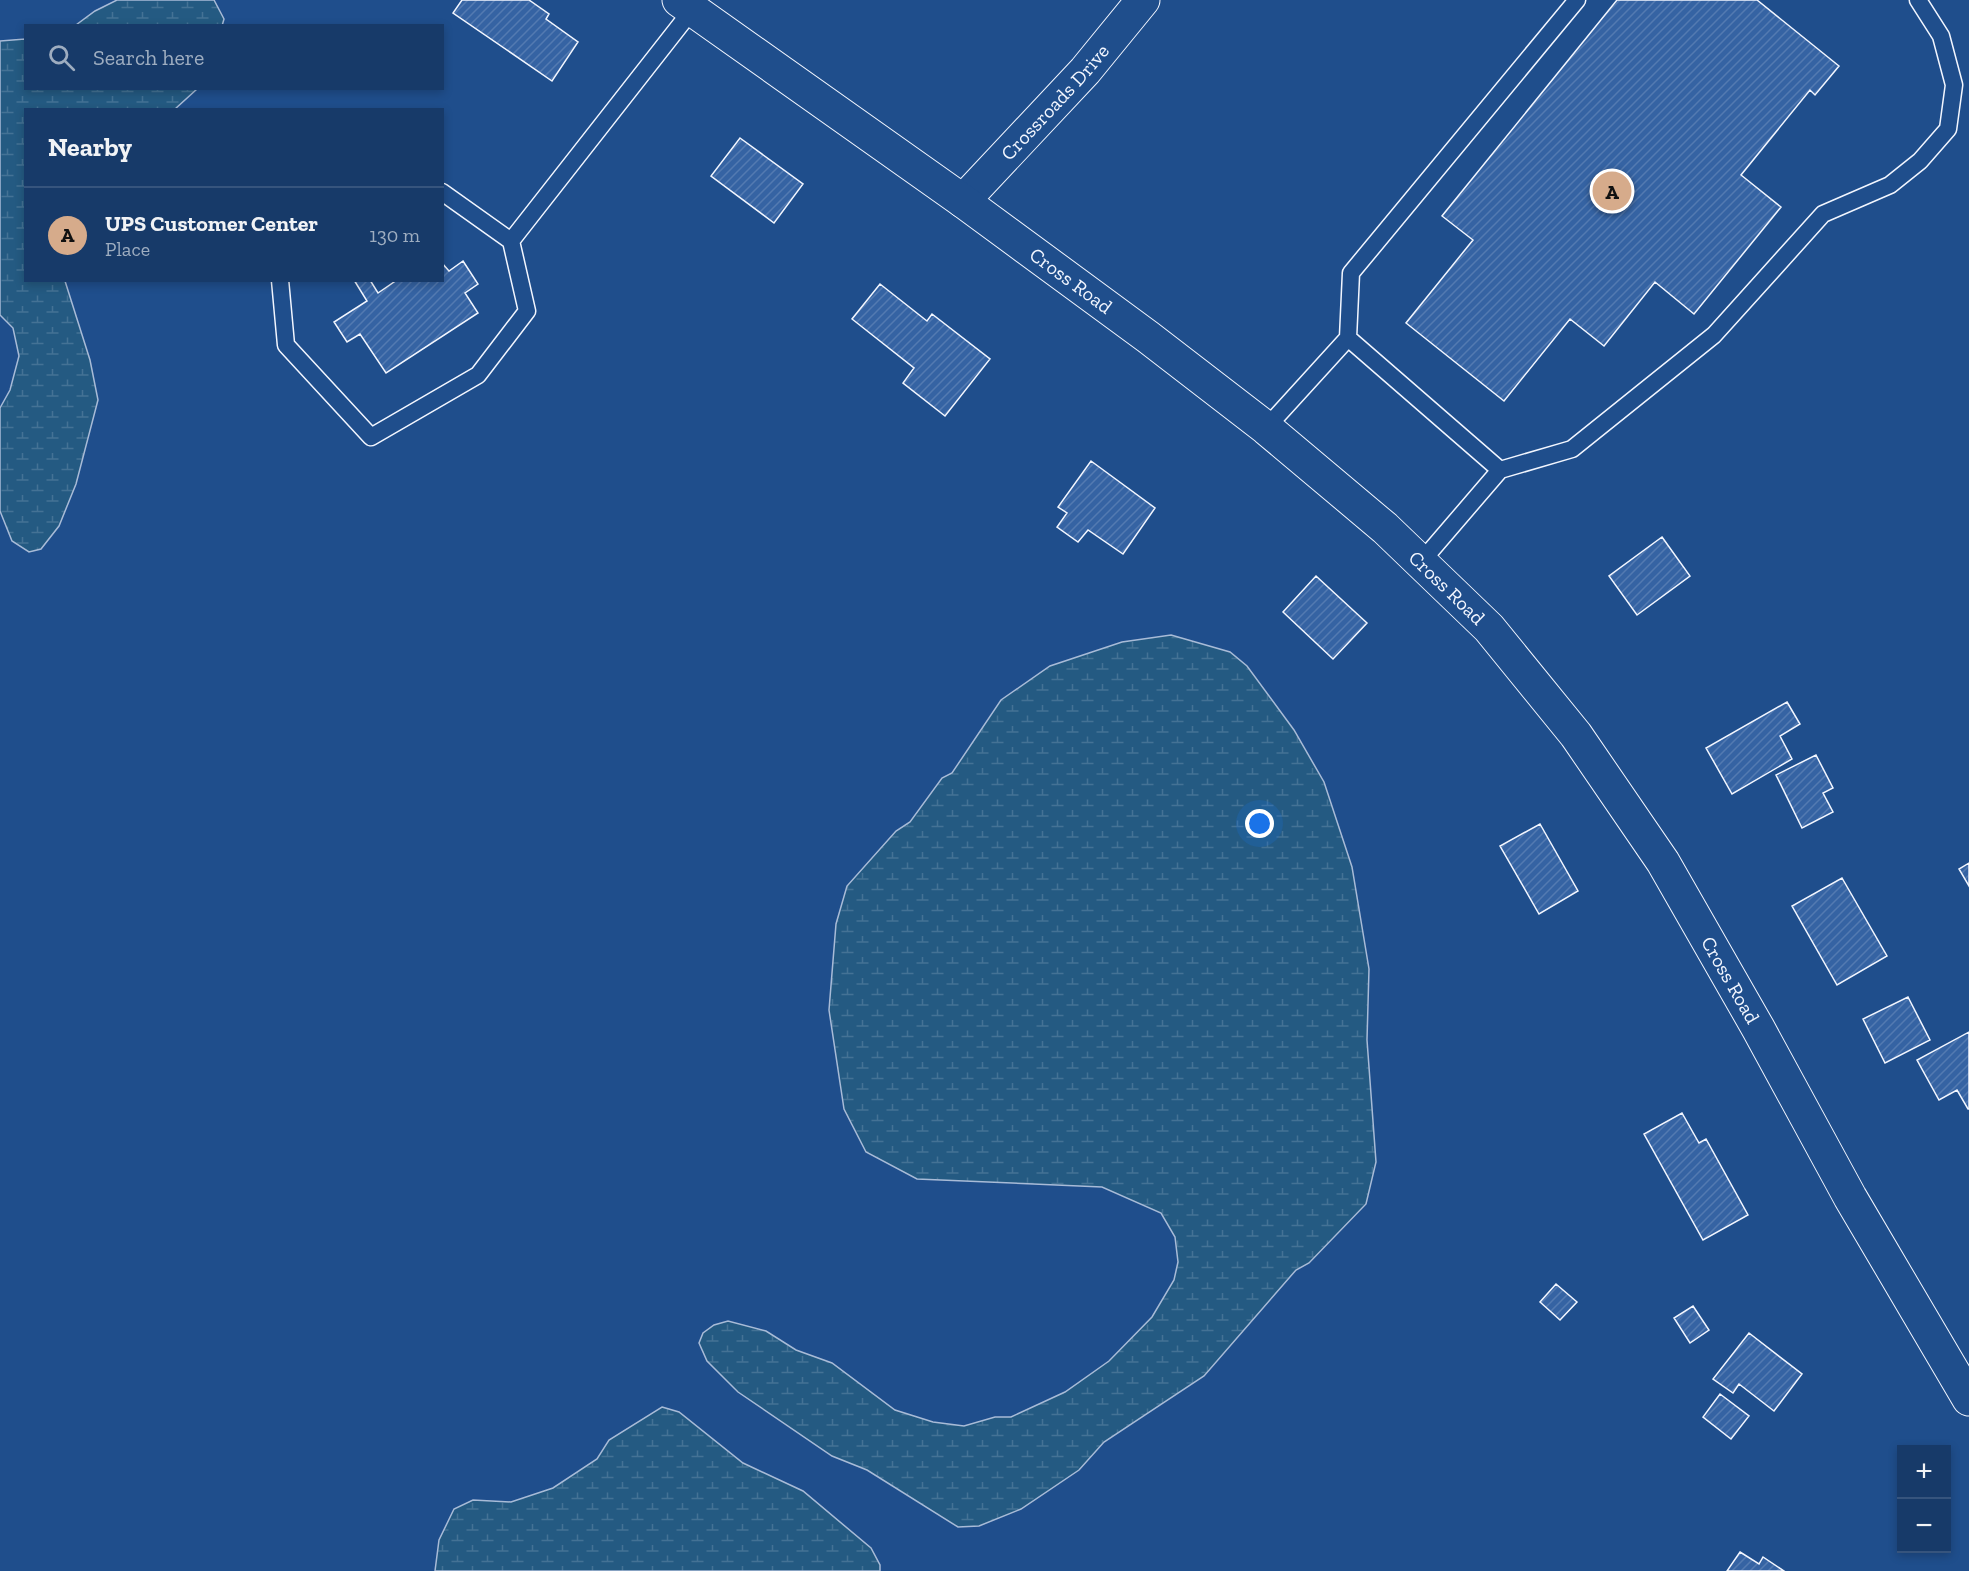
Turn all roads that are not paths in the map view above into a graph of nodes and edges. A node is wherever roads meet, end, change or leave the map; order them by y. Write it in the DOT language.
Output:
graph roads {
  1 [pos="1143,0"];
  2 [pos="1577,0"];
  3 [pos="1918,0"];
  4 [pos="685,5"];
  5 [pos="444,193"];
  6 [pos="963,201"];
  7 [pos="511,241"];
  8 [pos="280,282"];
  9 [pos="1348,338"];
  10 [pos="1266,428"];
  11 [pos="1500,470"];
  12 [pos="1421,562"];
  13 [pos="1969,1399"];
  1 -- 6 [label="street, Crossroads Drive"];
  2 -- 9 [label="lane"];
  3 -- 11 [label="lane"];
  4 -- 6 [label="street, Cross Road"];
  4 -- 7 [label="lane"];
  5 -- 7 [label="lane"];
  6 -- 10 [label="street, Cross Road"];
  7 -- 8 [label="lane"];
  9 -- 10 [label="lane"];
  9 -- 11 [label="lane"];
  10 -- 12 [label="street, Cross Road"];
  11 -- 12 [label="lane"];
  12 -- 13 [label="street, Cross Road"];
}
